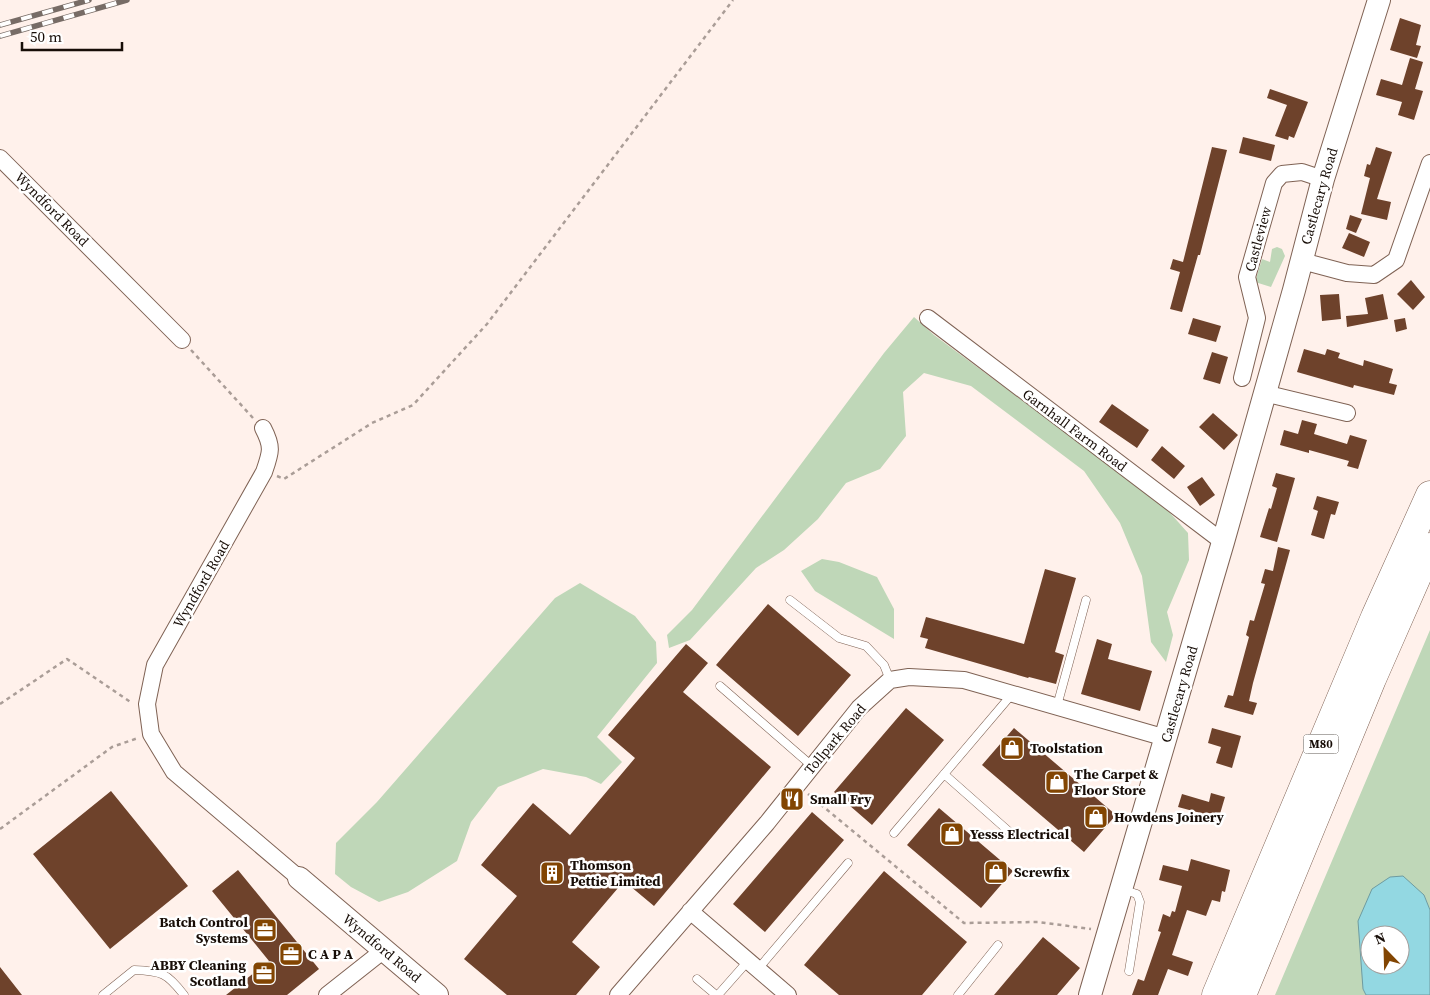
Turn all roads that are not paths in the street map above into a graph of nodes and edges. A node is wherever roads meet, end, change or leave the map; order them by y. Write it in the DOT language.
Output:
graph roads {
  1 [pos="1379,0"];
  2 [pos="0,158"];
  3 [pos="1430,163"];
  4 [pos="1323,179"];
  5 [pos="1302,261"];
  6 [pos="928,318"];
  7 [pos="182,340"];
  8 [pos="1242,378"];
  9 [pos="1264,393"];
  10 [pos="1347,414"];
  11 [pos="263,428"];
  12 [pos="1430,495"];
  13 [pos="1223,542"];
  14 [pos="1430,547"];
  15 [pos="790,600"];
  16 [pos="1086,600"];
  17 [pos="890,680"];
  18 [pos="720,686"];
  19 [pos="1013,693"];
  20 [pos="1057,706"];
  21 [pos="1166,738"];
  22 [pos="812,766"];
  23 [pos="944,774"];
  24 [pos="894,833"];
  25 [pos="1014,835"];
  26 [pos="848,863"];
  27 [pos="299,878"];
  28 [pos="1122,889"];
  29 [pos="690,911"];
  30 [pos="998,945"];
  31 [pos="384,950"];
  32 [pos="753,965"];
  33 [pos="1129,971"];
  34 [pos="697,979"];
  35 [pos="102,995"];
  36 [pos="184,995"];
  37 [pos="327,995"];
  38 [pos="437,995"];
  39 [pos="618,995"];
  40 [pos="717,995"];
  41 [pos="787,995"];
  42 [pos="958,995"];
  43 [pos="1090,995"];
  44 [pos="1216,995"];
  45 [pos="1242,995"];
  1 -- 4 [label="main road, Castlecary Road"];
  2 -- 7 [label="street, Wyndford Road"];
  3 -- 5 [label="street"];
  4 -- 5 [label="main road, Castlecary Road"];
  4 -- 8 [label="street, Castleview"];
  5 -- 9 [label="main road, Castlecary Road"];
  6 -- 13 [label="street, Garnhall Farm Road"];
  9 -- 10 [label="street"];
  9 -- 13 [label="main road, Castlecary Road"];
  11 -- 27 [label="street, Wyndford Road"];
  12 -- 44 [label="highway, M80"];
  13 -- 21 [label="main road, Castlecary Road"];
  14 -- 45 [label="highway, M80"];
  15 -- 17 [label="lane"];
  16 -- 20 [label="lane"];
  17 -- 19 [label="street"];
  17 -- 22 [label="street, Tollpark Road"];
  18 -- 22 [label="lane"];
  19 -- 20 [label="street"];
  19 -- 23 [label="lane"];
  20 -- 21 [label="street"];
  21 -- 28 [label="main road, Castlecary Road"];
  22 -- 29 [label="street, Tollpark Road"];
  23 -- 24 [label="lane"];
  23 -- 25 [label="lane"];
  26 -- 32 [label="lane"];
  27 -- 31 [label="main road, Wyndford Road"];
  28 -- 33 [label="lane"];
  28 -- 43 [label="main road, Castlecary Road"];
  29 -- 32 [label="street"];
  29 -- 39 [label="street, Tollpark Road"];
  30 -- 42 [label="lane"];
  31 -- 37 [label="street"];
  31 -- 38 [label="main road, Wyndford Road"];
  32 -- 40 [label="lane"];
  32 -- 41 [label="street"];
  34 -- 40 [label="lane"];
  35 -- 36 [label="lane"];
}
